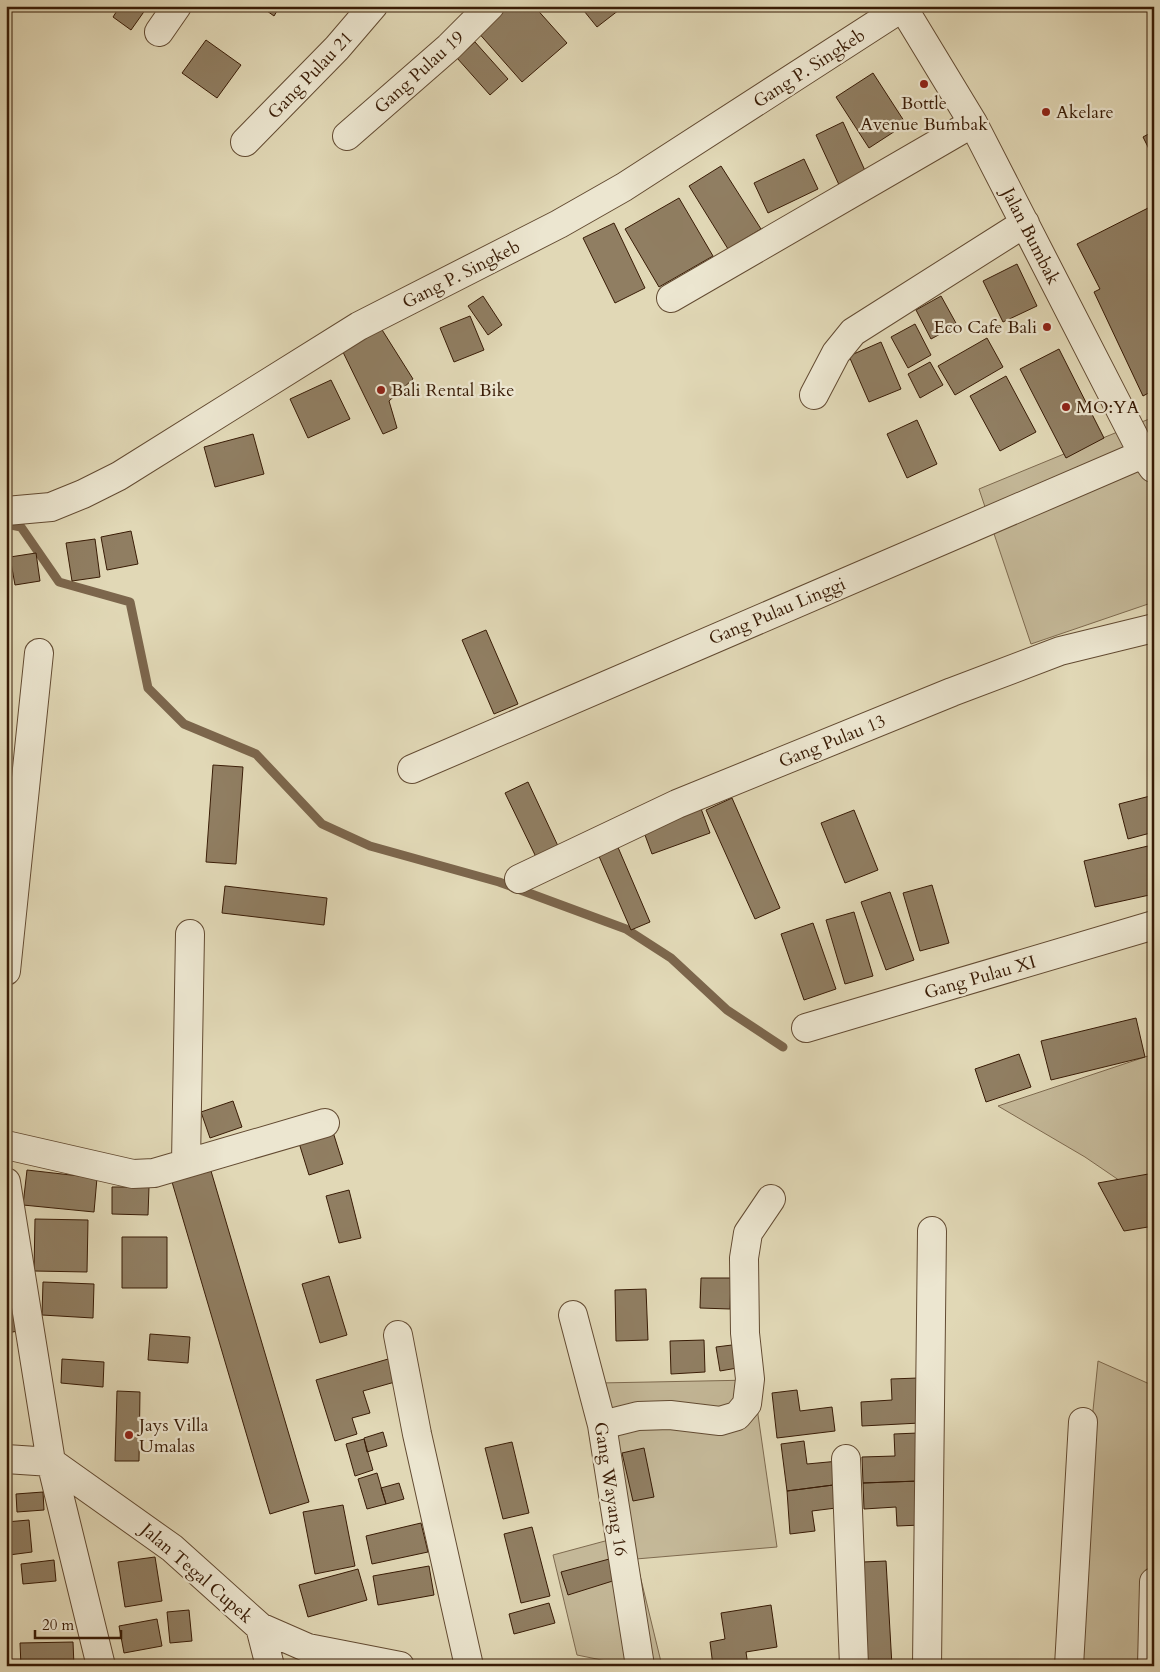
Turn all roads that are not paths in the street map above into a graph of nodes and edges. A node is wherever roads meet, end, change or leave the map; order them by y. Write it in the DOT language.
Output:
graph roads {
  1 [pos="177,6"];
  2 [pos="373,6"];
  3 [pos="490,6"];
  4 [pos="902,7"];
  5 [pos="159,32"];
  6 [pos="973,123"];
  7 [pos="347,136"];
  8 [pos="245,142"];
  9 [pos="1025,224"];
  10 [pos="671,298"];
  11 [pos="814,394"];
  12 [pos="1148,461"];
  13 [pos="6,511"];
  14 [pos="1154,628"];
  15 [pos="39,653"];
  16 [pos="412,769"];
  17 [pos="518,879"];
  18 [pos="1154,925"];
  19 [pos="190,934"];
  20 [pos="6,971"];
  21 [pos="806,1028"];
  22 [pos="325,1123"];
  23 [pos="6,1144"];
  24 [pos="186,1162"];
  25 [pos="6,1182"];
  26 [pos="772,1199"];
  27 [pos="932,1231"];
  28 [pos="573,1315"];
  29 [pos="398,1334"];
  30 [pos="1083,1422"];
  31 [pos="602,1425"];
  32 [pos="6,1459"];
  33 [pos="846,1459"];
  34 [pos="52,1462"];
  35 [pos="1154,1582"];
  36 [pos="260,1627"];
  37 [pos="101,1666"];
  38 [pos="270,1666"];
  39 [pos="400,1666"];
  40 [pos="469,1666"];
  41 [pos="640,1666"];
  42 [pos="854,1666"];
  43 [pos="927,1666"];
  44 [pos="1069,1666"];
  45 [pos="1152,1666"];
  1 -- 5 [label="street"];
  2 -- 8 [label="street, Gang Pulau 21"];
  3 -- 7 [label="street, Gang Pulau 19"];
  4 -- 6 [label="street, Jalan Bumbak"];
  4 -- 13 [label="street, Gang P. Singkeb"];
  6 -- 9 [label="street, Jalan Bumbak"];
  6 -- 10 [label="street"];
  9 -- 11 [label="street"];
  9 -- 12 [label="street, Jalan Bumbak"];
  12 -- 16 [label="street, Gang Pulau Linggi"];
  14 -- 17 [label="street, Gang Pulau 13"];
  15 -- 20 [label="street"];
  18 -- 21 [label="street, Gang Pulau XI"];
  19 -- 24 [label="street"];
  22 -- 24 [label="street"];
  23 -- 24 [label="street"];
  25 -- 34 [label="street"];
  26 -- 31 [label="street"];
  27 -- 43 [label="street"];
  28 -- 31 [label="street, Gang Wayang 16"];
  29 -- 40 [label="street"];
  30 -- 44 [label="street"];
  31 -- 41 [label="street, Gang Wayang 16"];
  32 -- 34 [label="street"];
  33 -- 42 [label="street"];
  34 -- 36 [label="street, Jalan Tegal Cupek"];
  34 -- 37 [label="street"];
  35 -- 45 [label="street"];
  36 -- 38 [label="street"];
  36 -- 39 [label="street, Jalan Tegal Cupek"];
}
